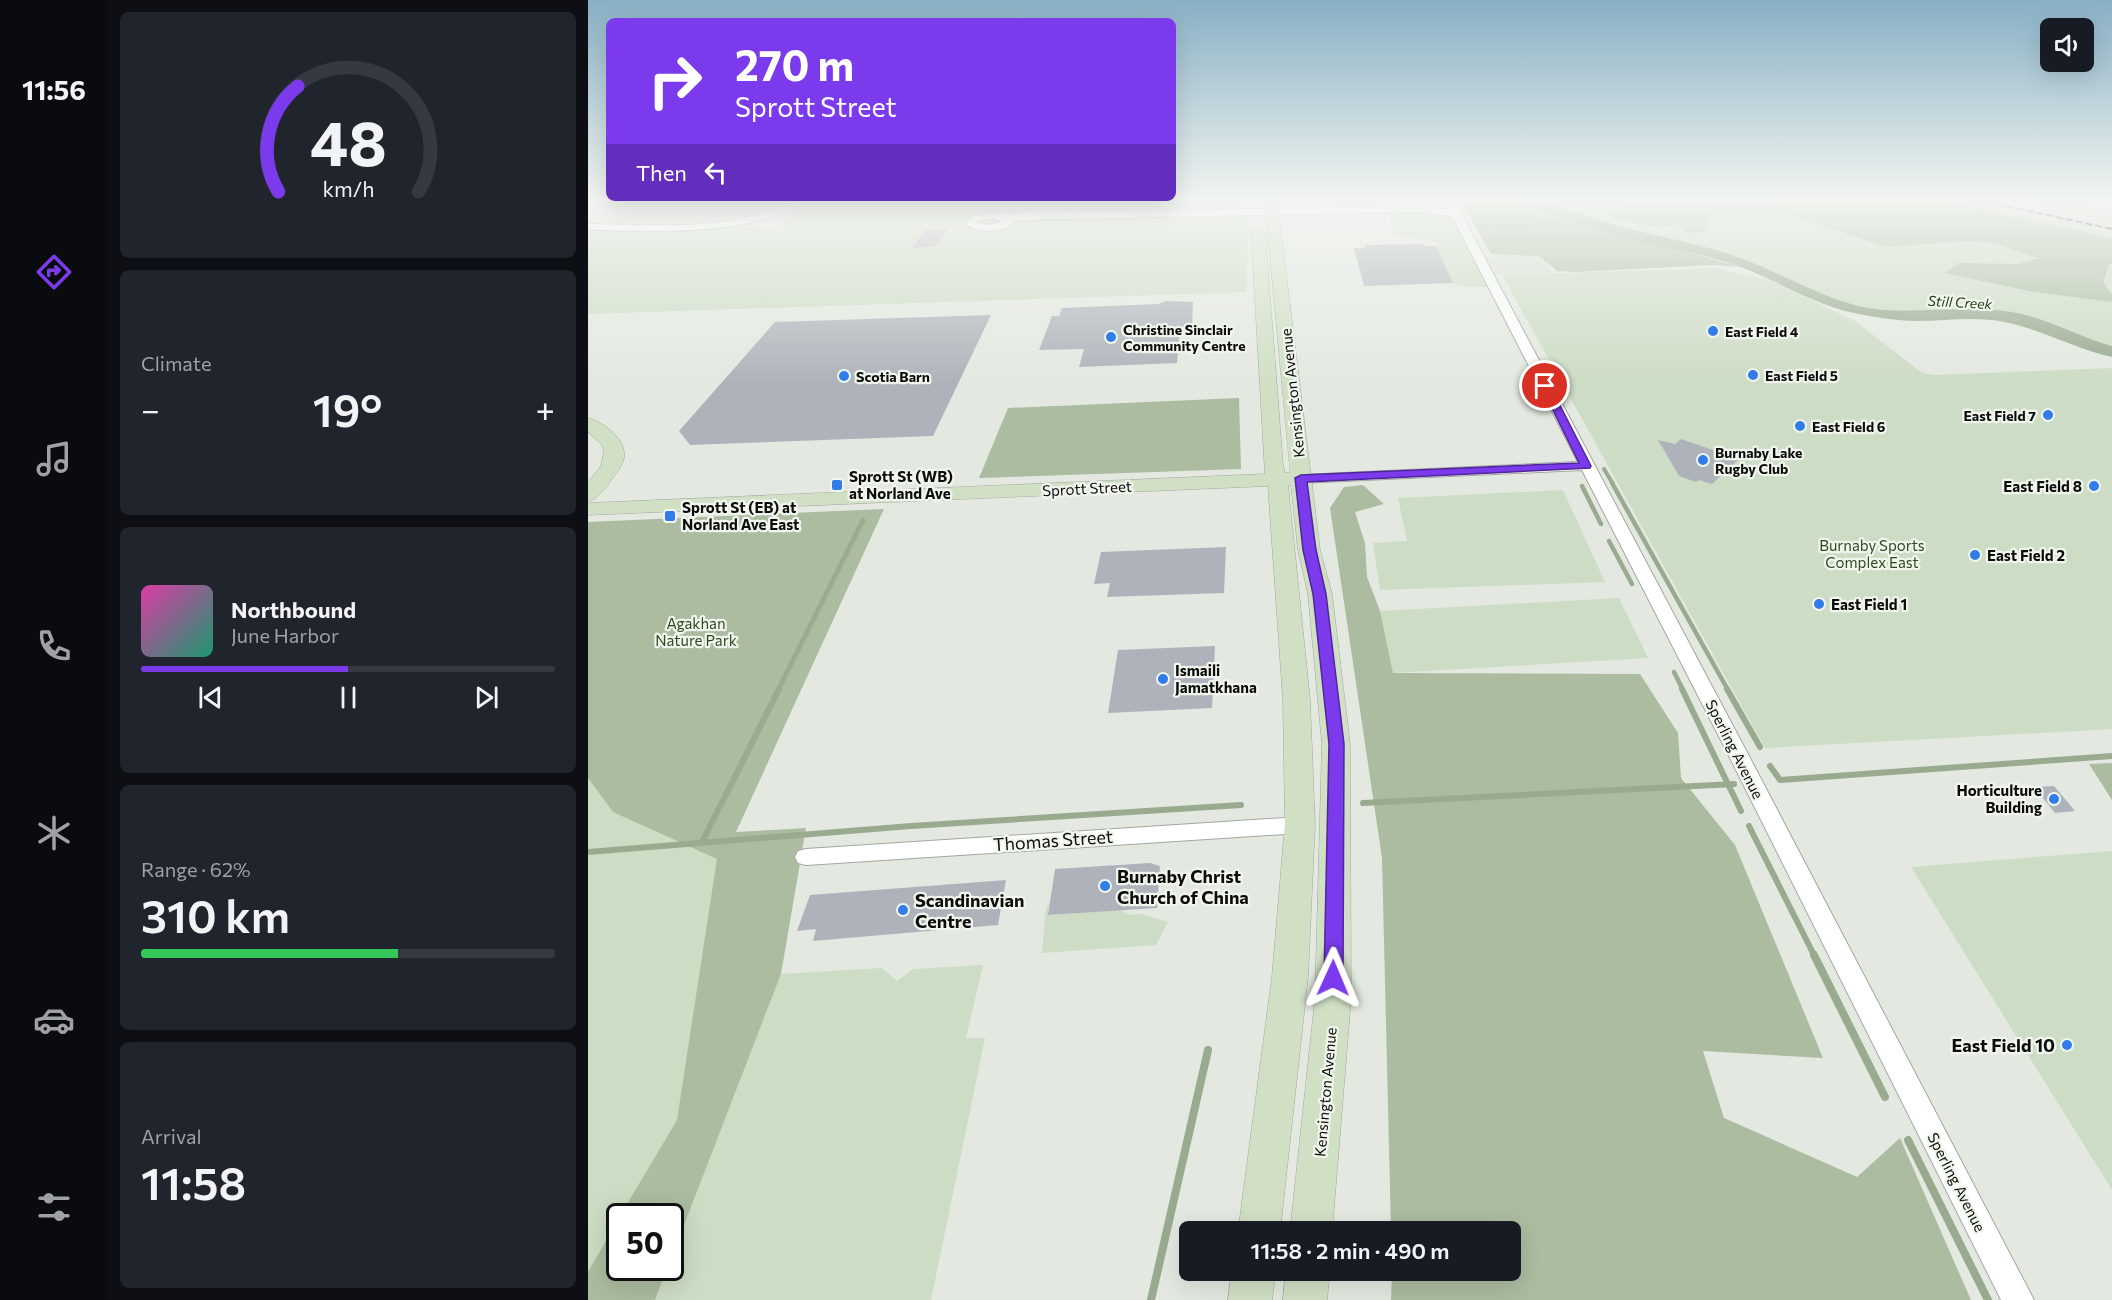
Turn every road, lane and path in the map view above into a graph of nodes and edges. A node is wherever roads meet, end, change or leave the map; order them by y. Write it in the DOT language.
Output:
graph roads {
  1 [pos="1270,261"];
  2 [pos="1480,261"];
  3 [pos="588,424"];
  4 [pos="1586,466"];
  5 [pos="1289,479"];
  6 [pos="588,495"];
  7 [pos="588,509"];
  8 [pos="1317,825"];
  9 [pos="806,856"];
  10 [pos="1260,1221"];
  11 [pos="1312,1221"];
  12 [pos="1253,1281"];
  13 [pos="1307,1281"];
  14 [pos="1250,1300"];
  15 [pos="1305,1300"];
  16 [pos="2018,1300"];
  1 -- 5 [label="main road, Kensington Avenue"];
  2 -- 4 [label="street, Sperling Avenue"];
  3 -- 6 [label="main road"];
  4 -- 5 [label="street, Sprott Street"];
  4 -- 16 [label="street, Sperling Avenue"];
  5 -- 7 [label="main road, Sprott Street"];
  5 -- 8 [label="main road, Kensington Avenue"];
  5 -- 8 [label="main road, Kensington Avenue"];
  8 -- 9 [label="street, Thomas Street"];
  8 -- 10 [label="main road, Kensington Avenue"];
  8 -- 11 [label="main road, Kensington Avenue"];
  12 -- 14 [label="main road"];
  13 -- 15 [label="main road"];
}
